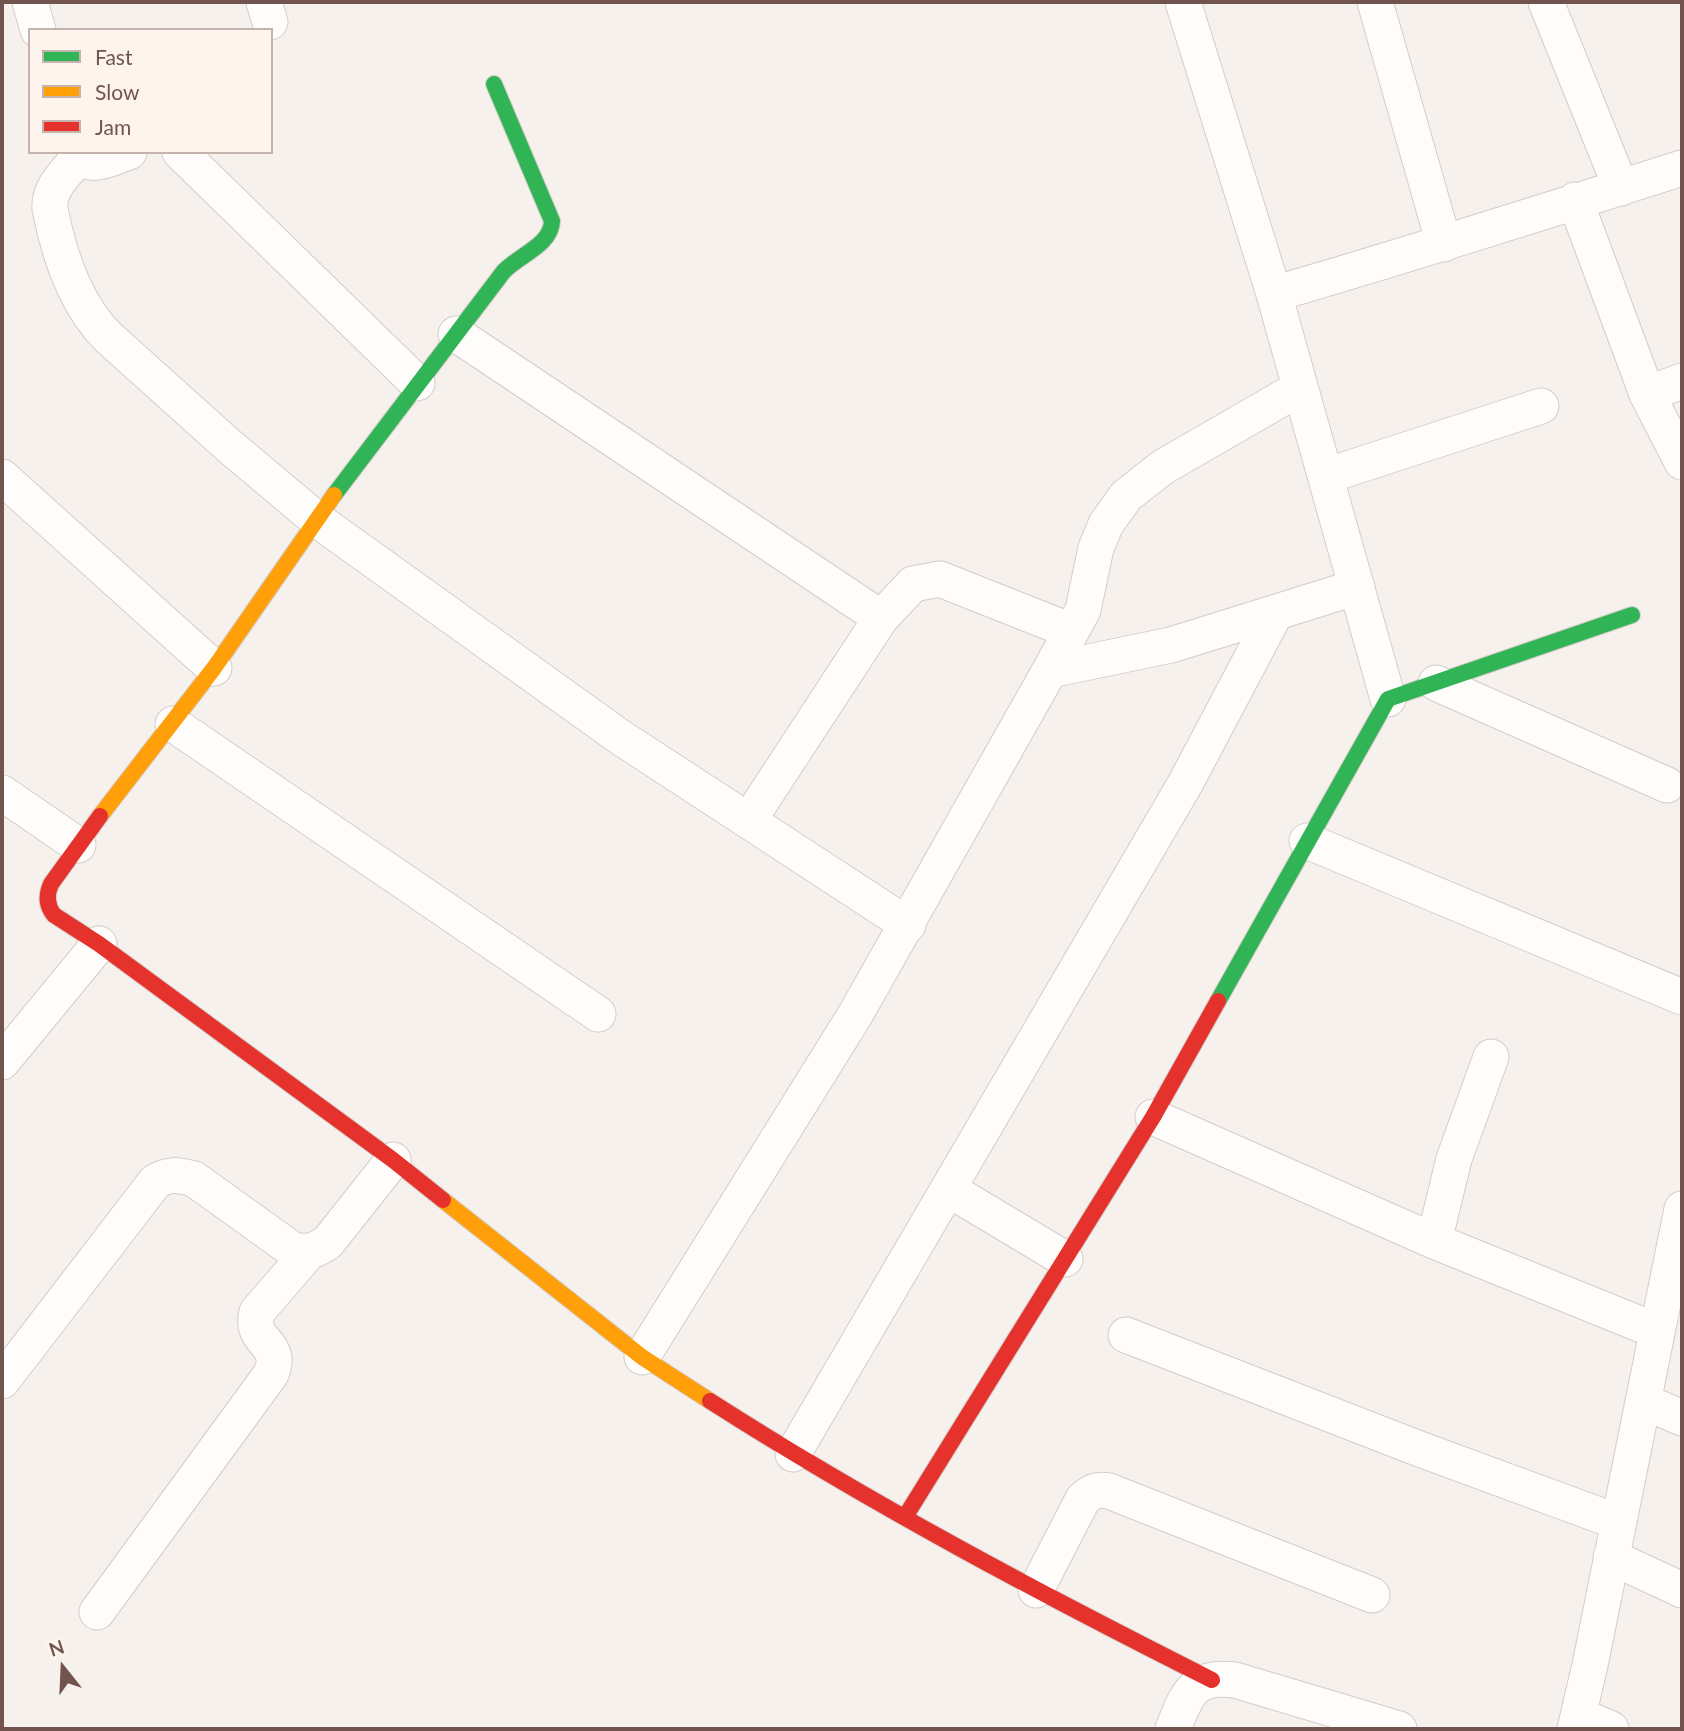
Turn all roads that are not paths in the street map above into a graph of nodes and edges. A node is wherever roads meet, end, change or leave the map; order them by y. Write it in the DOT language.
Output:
graph roads {
  1 [pos="30,2"];
  2 [pos="1184,2"];
  3 [pos="1376,2"];
  4 [pos="1546,2"];
  5 [pos="37,28"];
  6 [pos="494,84"];
  7 [pos="123,154"];
  8 [pos="182,154"];
  9 [pos="76,155"];
  10 [pos="1682,168"];
  11 [pos="1621,187"];
  12 [pos="1575,200"];
  13 [pos="1444,244"];
  14 [pos="1274,294"];
  15 [pos="456,334"];
  16 [pos="1682,381"];
  17 [pos="417,383"];
  18 [pos="1300,388"];
  19 [pos="1647,394"];
  20 [pos="1541,406"];
  21 [pos="1682,462"];
  22 [pos="1326,476"];
  23 [pos="2,477"];
  24 [pos="316,519"];
  25 [pos="1357,587"];
  26 [pos="1276,612"];
  27 [pos="1632,615"];
  28 [pos="881,618"];
  29 [pos="1071,631"];
  30 [pos="214,668"];
  31 [pos="1050,670"];
  32 [pos="1436,683"];
  33 [pos="1388,699"];
  34 [pos="173,724"];
  35 [pos="1667,785"];
  36 [pos="2,793"];
  37 [pos="748,820"];
  38 [pos="1307,841"];
  39 [pos="78,845"];
  40 [pos="908,925"];
  41 [pos="99,944"];
  42 [pos="1682,997"];
  43 [pos="598,1014"];
  44 [pos="1491,1057"];
  45 [pos="2,1062"];
  46 [pos="1153,1117"];
  47 [pos="393,1160"];
  48 [pos="948,1189"];
  49 [pos="1680,1229"];
  50 [pos="1434,1241"];
  51 [pos="307,1253"];
  52 [pos="1065,1259"];
  53 [pos="1657,1331"];
  54 [pos="1126,1335"];
  55 [pos="642,1357"];
  56 [pos="2,1381"];
  57 [pos="1643,1401"];
  58 [pos="1682,1418"];
  59 [pos="793,1454"];
  60 [pos="905,1517"];
  61 [pos="1618,1522"];
  62 [pos="1611,1557"];
  63 [pos="1036,1590"];
  64 [pos="1682,1590"];
  65 [pos="1373,1595"];
  66 [pos="97,1612"];
  67 [pos="1212,1680"];
  68 [pos="1577,1722"];
  69 [pos="1173,1729"];
  70 [pos="1399,1729"];
  71 [pos="1611,1729"];
  1 -- 5 [label="street"];
  2 -- 14 [label="street"];
  3 -- 13 [label="street"];
  4 -- 11 [label="street"];
  6 -- 15 [label="street"];
  7 -- 9 [label="street"];
  8 -- 17 [label="street"];
  9 -- 24 [label="street"];
  10 -- 11 [label="street"];
  11 -- 12 [label="street"];
  12 -- 13 [label="street"];
  12 -- 19 [label="street"];
  13 -- 14 [label="street"];
  14 -- 18 [label="street"];
  15 -- 17 [label="street"];
  15 -- 28 [label="street"];
  16 -- 19 [label="street"];
  17 -- 24 [label="street"];
  18 -- 22 [label="street"];
  18 -- 29 [label="street"];
  19 -- 21 [label="street"];
  20 -- 22 [label="street"];
  22 -- 25 [label="street"];
  23 -- 30 [label="street"];
  24 -- 30 [label="street"];
  24 -- 37 [label="street"];
  25 -- 26 [label="street"];
  25 -- 33 [label="street"];
  26 -- 31 [label="street"];
  26 -- 48 [label="street"];
  27 -- 32 [label="street"];
  28 -- 29 [label="street"];
  28 -- 37 [label="street"];
  29 -- 31 [label="street"];
  30 -- 34 [label="street"];
  31 -- 40 [label="street"];
  32 -- 33 [label="street"];
  32 -- 35 [label="street"];
  33 -- 38 [label="street"];
  34 -- 39 [label="street"];
  34 -- 43 [label="street"];
  36 -- 39 [label="street"];
  37 -- 40 [label="street"];
  38 -- 42 [label="street"];
  38 -- 46 [label="street"];
  39 -- 41 [label="street"];
  40 -- 55 [label="street"];
  41 -- 45 [label="street"];
  41 -- 47 [label="street"];
  44 -- 50 [label="street"];
  46 -- 50 [label="street"];
  46 -- 52 [label="street"];
  47 -- 51 [label="street"];
  47 -- 55 [label="street"];
  48 -- 52 [label="street"];
  48 -- 59 [label="street"];
  49 -- 53 [label="street"];
  50 -- 53 [label="street"];
  51 -- 56 [label="street"];
  51 -- 66 [label="street"];
  52 -- 60 [label="street"];
  53 -- 57 [label="street"];
  54 -- 61 [label="street"];
  55 -- 59 [label="street"];
  57 -- 58 [label="street"];
  57 -- 61 [label="street"];
  59 -- 60 [label="street"];
  60 -- 63 [label="street"];
  61 -- 62 [label="street"];
  62 -- 64 [label="street"];
  62 -- 68 [label="street"];
  63 -- 65 [label="street"];
  63 -- 67 [label="street"];
  67 -- 69 [label="street"];
  67 -- 70 [label="street"];
  68 -- 71 [label="street"];
}
